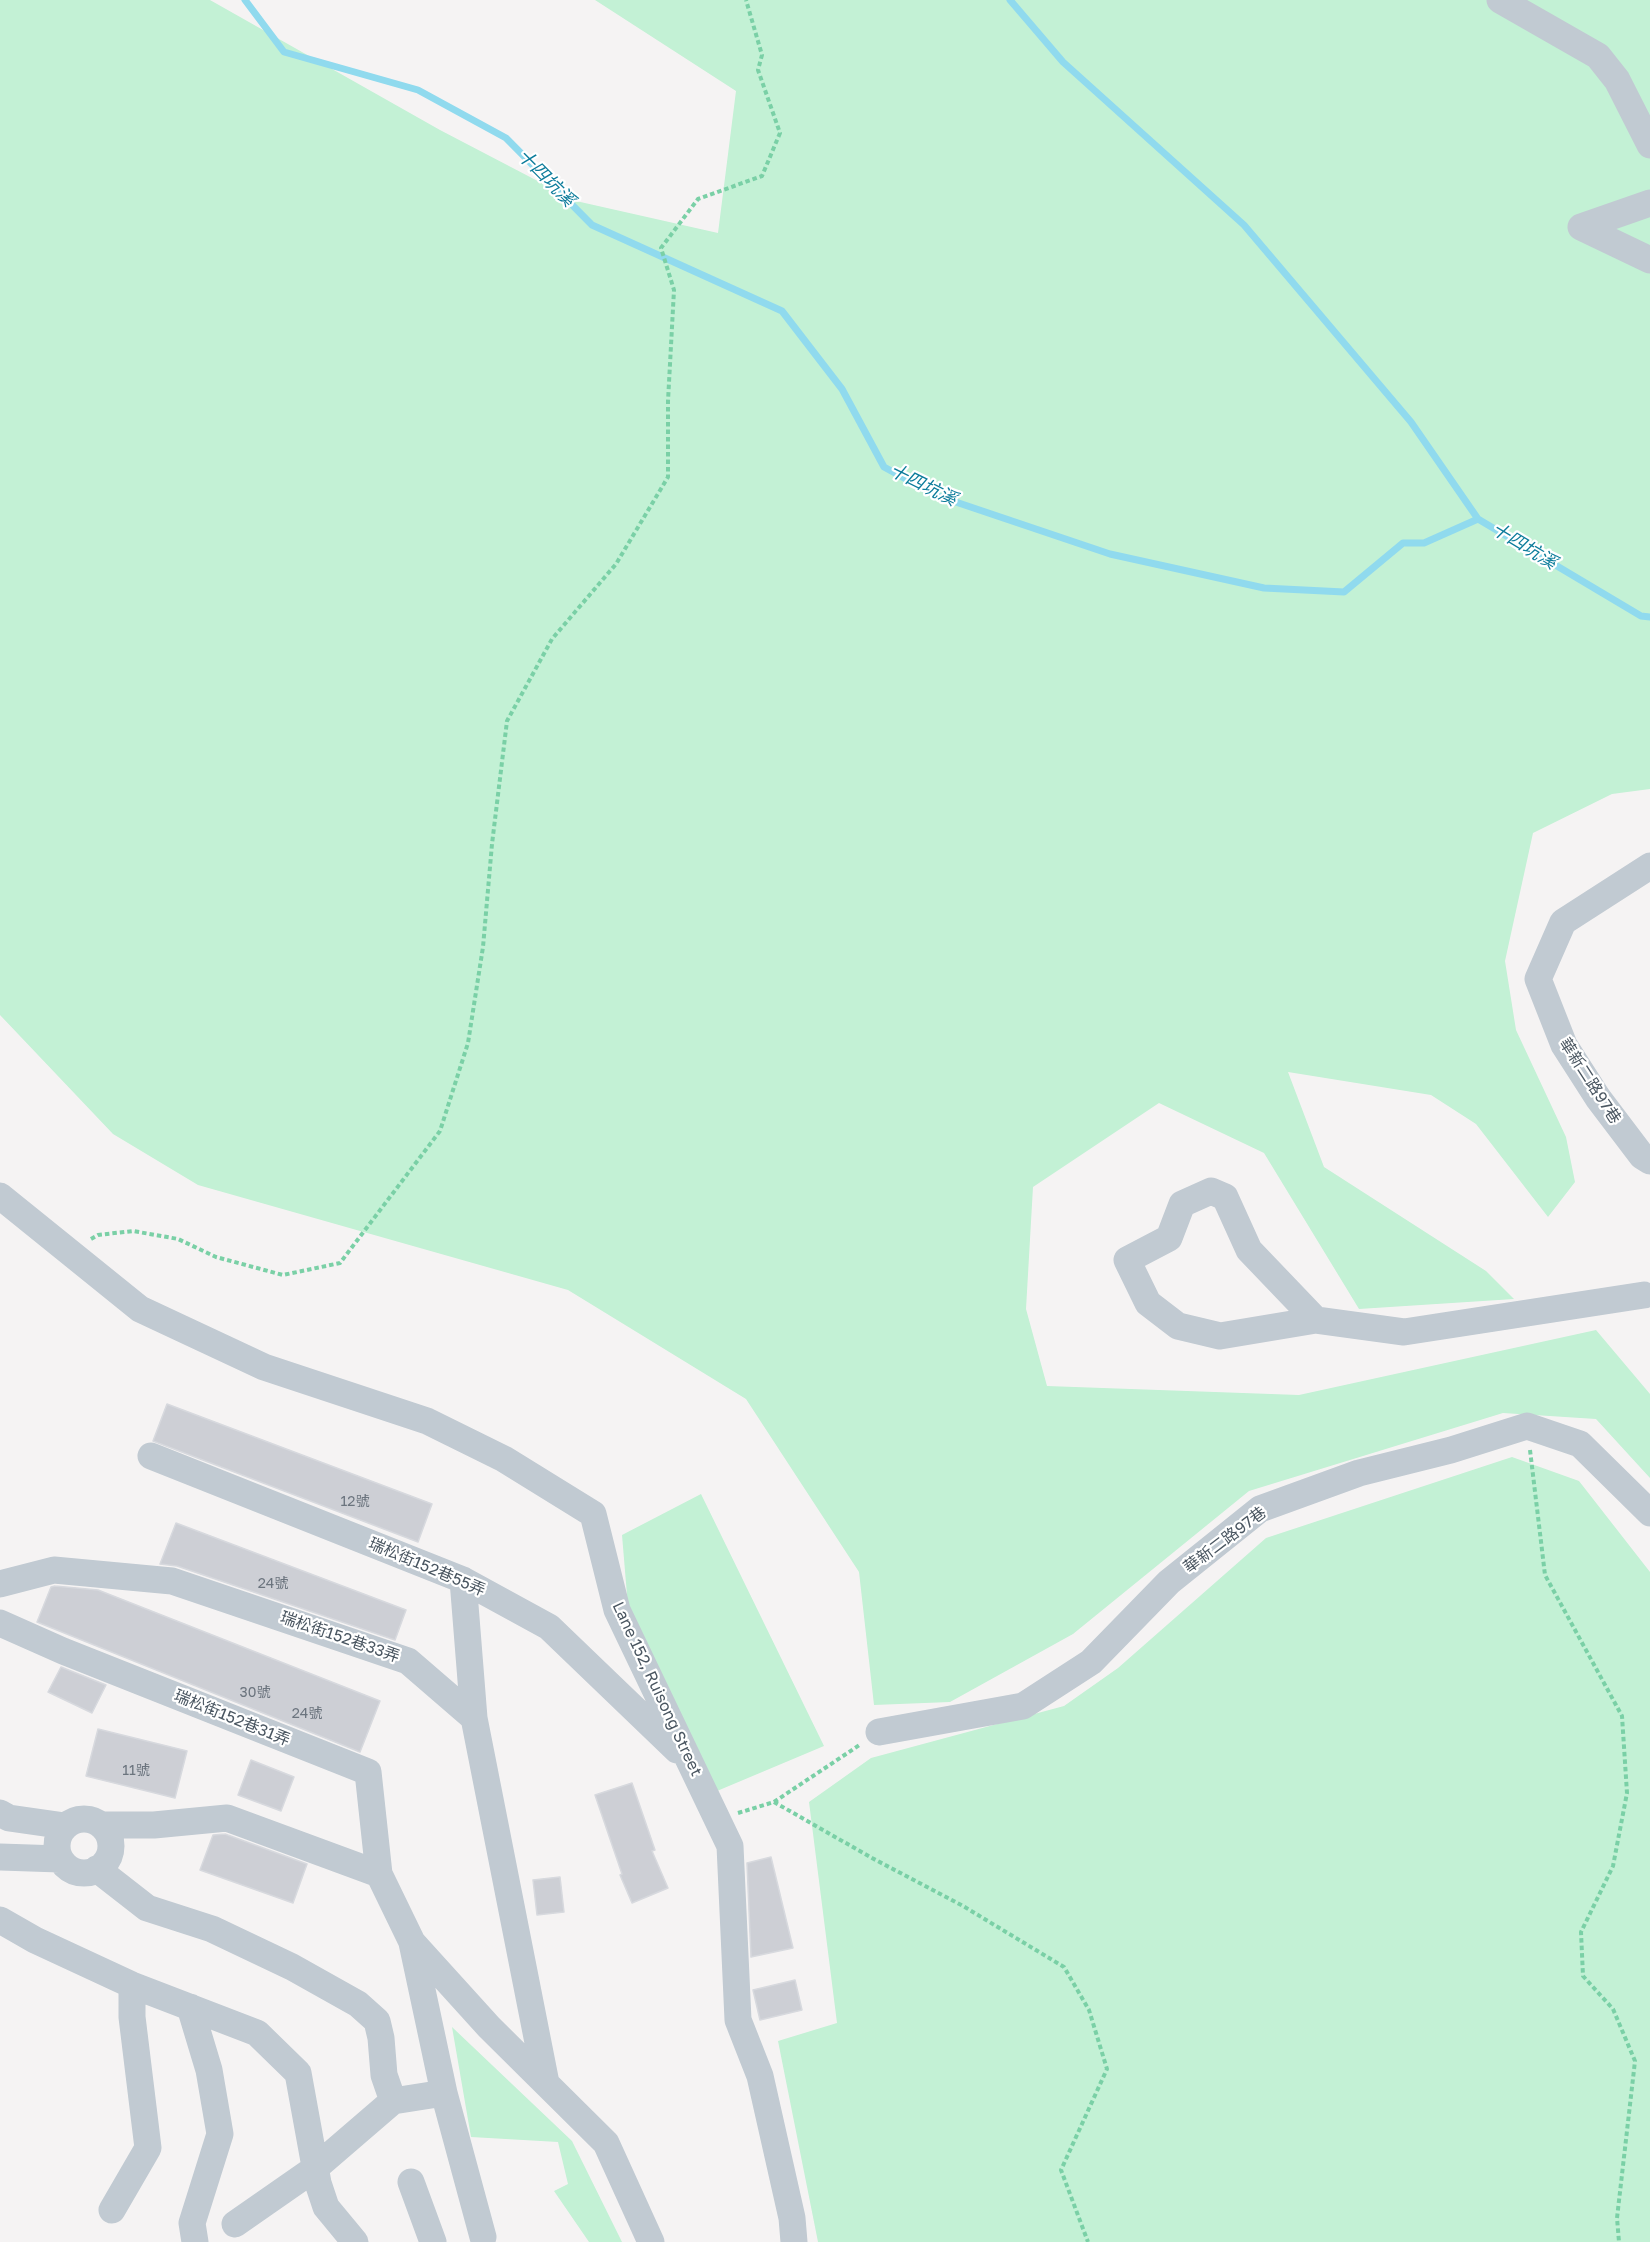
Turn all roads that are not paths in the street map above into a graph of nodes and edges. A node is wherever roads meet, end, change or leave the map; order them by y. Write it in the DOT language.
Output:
graph roads {
  1 [pos="1500,0"];
  2 [pos="1650,145"];
  3 [pos="1650,203"];
  4 [pos="1650,260"];
  5 [pos="1650,866"];
  6 [pos="1650,1161"];
  7 [pos="0,1196"];
  8 [pos="1648,1298"];
  9 [pos="1316,1320"];
  10 [pos="151,1456"];
  11 [pos="1650,1513"];
  12 [pos="463,1580"];
  13 [pos="0,1584"];
  14 [pos="0,1623"];
  15 [pos="474,1718"];
  16 [pos="879,1732"];
  17 [pos="691,1763"];
  18 [pos="0,1814"];
  19 [pos="65,1826"];
  20 [pos="102,1826"];
  21 [pos="0,1857"];
  22 [pos="60,1859"];
  23 [pos="97,1869"];
  24 [pos="379,1874"];
  25 [pos="0,1920"];
  26 [pos="412,1942"];
  27 [pos="132,1985"];
  28 [pos="189,2007"];
  29 [pos="546,2083"];
  30 [pos="444,2093"];
  31 [pos="393,2101"];
  32 [pos="314,2169"];
  33 [pos="411,2182"];
  34 [pos="112,2210"];
  35 [pos="235,2224"];
  36 [pos="483,2237"];
  37 [pos="195,2242"];
  38 [pos="355,2242"];
  39 [pos="433,2242"];
  40 [pos="651,2242"];
  41 [pos="794,2242"];
  1 -- 2 [label="street"];
  3 -- 4 [label="street"];
  5 -- 6 [label="street, 華新二路97巷"];
  7 -- 17 [label="street, Lane 152, Ruisong Street"];
  8 -- 9 [label="street"];
  9 -- 9 [label="street"];
  10 -- 12 [label="street, 瑞松街152巷55弄"];
  11 -- 16 [label="street, 華新二路97巷"];
  12 -- 15 [label="street"];
  12 -- 17 [label="street, 瑞松街152巷55弄"];
  13 -- 15 [label="street, 瑞松街152巷33弄"];
  14 -- 24 [label="street, 瑞松街152巷31弄"];
  15 -- 29 [label="street"];
  17 -- 41 [label="street, Lane 152, Ruisong Street"];
  18 -- 19 [label="street"];
  19 -- 20 [label="street"];
  19 -- 22 [label="street"];
  20 -- 23 [label="street"];
  20 -- 24 [label="street"];
  21 -- 22 [label="street"];
  22 -- 23 [label="street"];
  23 -- 31 [label="street"];
  24 -- 26 [label="street"];
  25 -- 27 [label="street"];
  26 -- 29 [label="street"];
  26 -- 30 [label="street"];
  27 -- 28 [label="street"];
  27 -- 34 [label="street"];
  28 -- 32 [label="street"];
  28 -- 37 [label="street"];
  29 -- 40 [label="street"];
  30 -- 31 [label="street"];
  30 -- 36 [label="street"];
  31 -- 32 [label="street"];
  32 -- 35 [label="street"];
  32 -- 38 [label="street"];
  33 -- 39 [label="street"];
}
